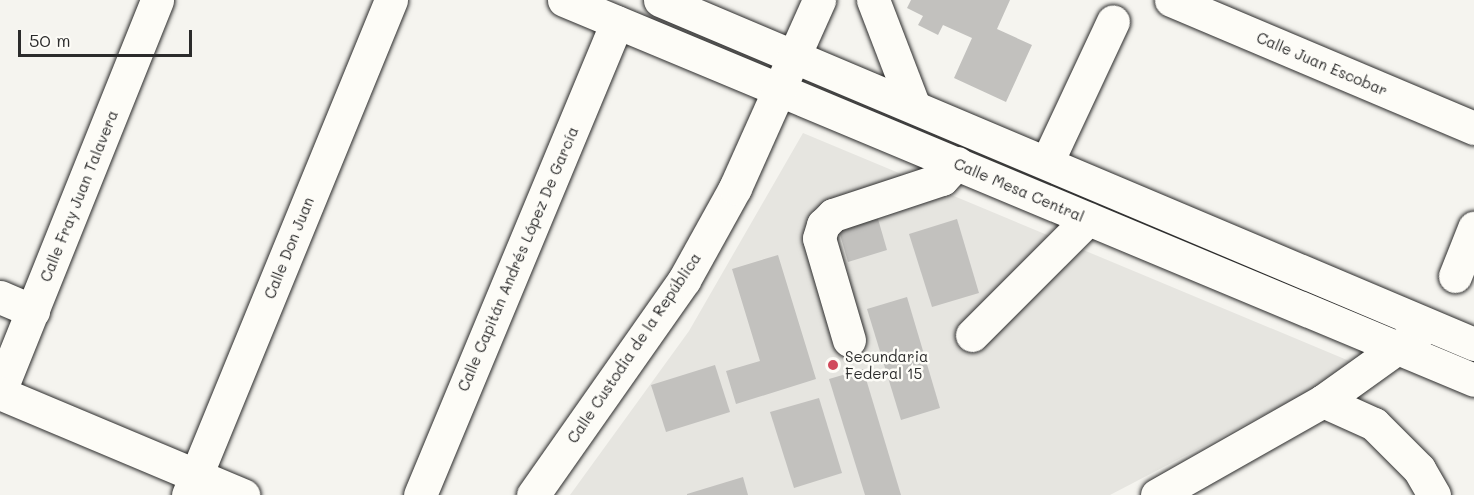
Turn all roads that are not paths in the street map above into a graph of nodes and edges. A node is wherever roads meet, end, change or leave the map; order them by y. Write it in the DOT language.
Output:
graph roads {
  1 [pos="157,0"];
  2 [pos="391,0"];
  3 [pos="564,0"];
  4 [pos="660,0"];
  5 [pos="819,0"];
  6 [pos="873,0"];
  7 [pos="1171,0"];
  8 [pos="1113,21"];
  9 [pos="617,22"];
  10 [pos="795,55"];
  11 [pos="780,87"];
  12 [pos="913,104"];
  13 [pos="1474,128"];
  14 [pos="1048,160"];
  15 [pos="957,163"];
  16 [pos="1088,219"];
  17 [pos="1474,228"];
  18 [pos="1455,276"];
  19 [pos="0,297"];
  20 [pos="33,310"];
  21 [pos="1428,325"];
  22 [pos="972,335"];
  23 [pos="849,340"];
  24 [pos="1474,344"];
  25 [pos="1398,349"];
  26 [pos="1474,380"];
  27 [pos="0,392"];
  28 [pos="1323,401"];
  29 [pos="192,485"];
  30 [pos="1199,485"];
  31 [pos="243,495"];
  32 [pos="420,495"];
  33 [pos="533,495"];
  34 [pos="1157,495"];
  35 [pos="1434,495"];
  1 -- 20 [label="street, Calle Fray Juan Talavera"];
  2 -- 29 [label="street, Calle Don Juan"];
  3 -- 9 [label="street, Calle Mesa Central"];
  4 -- 10 [label="street"];
  5 -- 10 [label="street, Calle Custodia de la República"];
  6 -- 12 [label="street"];
  7 -- 13 [label="street, Calle Juan Escobar"];
  8 -- 14 [label="street"];
  9 -- 11 [label="street, Calle Mesa Central"];
  9 -- 32 [label="street, Calle Capitán Andrés López De García"];
  10 -- 11 [label="street, Calle Custodia de la República"];
  10 -- 12 [label="street"];
  11 -- 15 [label="street, Calle Mesa Central"];
  11 -- 33 [label="street, Calle Custodia de la República"];
  12 -- 14 [label="street"];
  14 -- 21 [label="street"];
  15 -- 16 [label="street, Calle Mesa Central"];
  15 -- 23 [label="street"];
  16 -- 22 [label="street"];
  16 -- 25 [label="street, Calle Mesa Central"];
  17 -- 18 [label="street"];
  19 -- 20 [label="street"];
  20 -- 27 [label="street, Calle Fray Juan Talavera"];
  21 -- 24 [label="street"];
  21 -- 25 [label="street"];
  25 -- 26 [label="street, Calle Mesa Central"];
  25 -- 28 [label="street"];
  27 -- 29 [label="street"];
  28 -- 30 [label="street"];
  28 -- 35 [label="street"];
  29 -- 31 [label="street"];
  30 -- 34 [label="street"];
}
